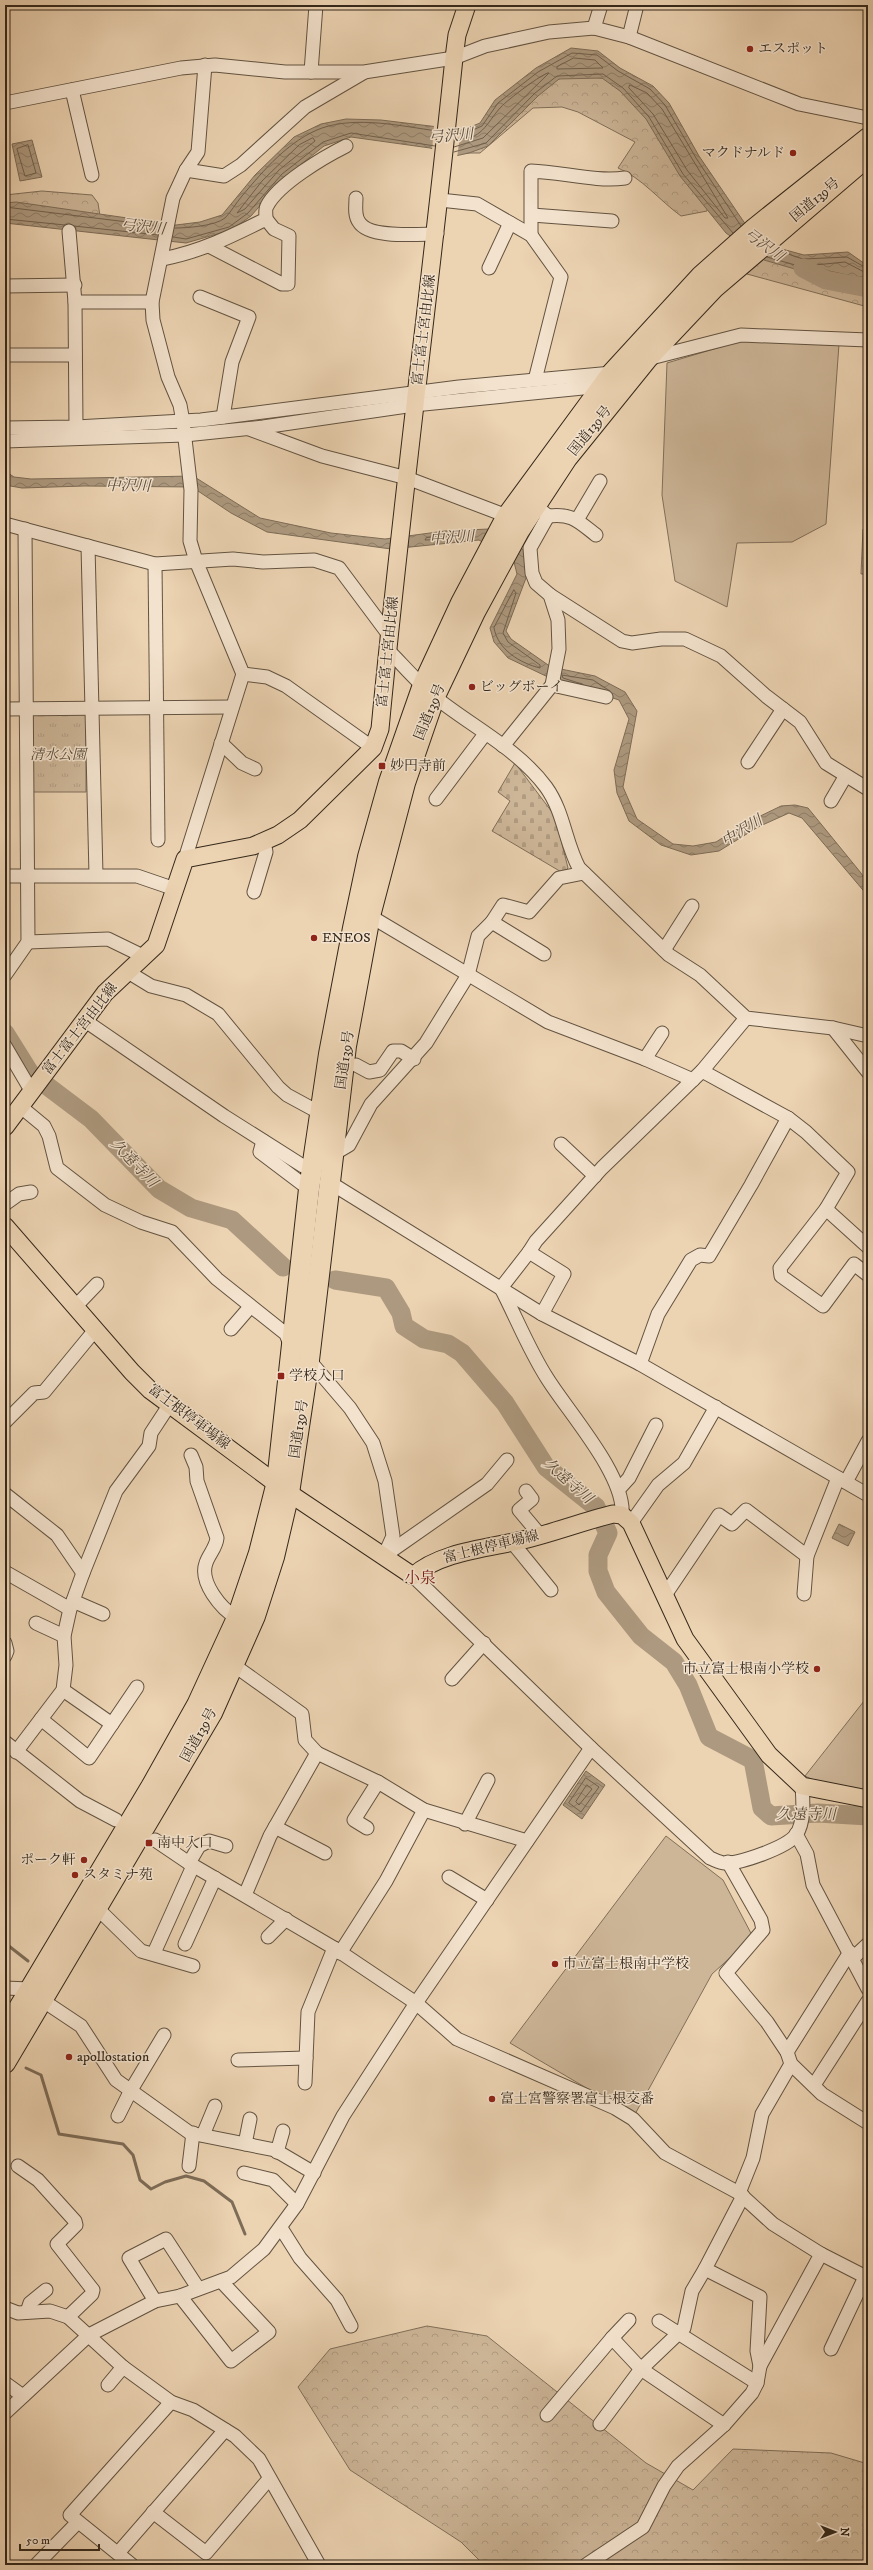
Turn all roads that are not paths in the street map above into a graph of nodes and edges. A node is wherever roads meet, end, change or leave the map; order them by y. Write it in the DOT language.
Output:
graph roads {
  1 [pos="316,5"];
  2 [pos="467,5"];
  3 [pos="601,5"];
  4 [pos="637,5"];
  5 [pos="594,28"];
  6 [pos="629,37"];
  7 [pos="454,58"];
  8 [pos="205,65"];
  9 [pos="311,72"];
  10 [pos="364,72"];
  11 [pos="72,90"];
  12 [pos="5,102"];
  13 [pos="868,118"];
  14 [pos="868,138"];
  15 [pos="346,146"];
  16 [pos="868,156"];
  17 [pos="186,170"];
  18 [pos="92,175"];
  19 [pos="625,178"];
  20 [pos="356,198"];
  21 [pos="440,200"];
  22 [pos="532,215"];
  23 [pos="266,218"];
  24 [pos="612,221"];
  25 [pos="510,223"];
  26 [pos="69,232"];
  27 [pos="762,233"];
  28 [pos="437,234"];
  29 [pos="531,236"];
  30 [pos="209,246"];
  31 [pos="743,250"];
  32 [pos="162,259"];
  33 [pos="489,268"];
  34 [pos="75,285"];
  35 [pos="5,286"];
  36 [pos="200,297"];
  37 [pos="75,302"];
  38 [pos="152,302"];
  39 [pos="868,340"];
  40 [pos="5,355"];
  41 [pos="75,355"];
  42 [pos="647,359"];
  43 [pos="535,380"];
  44 [pos="611,385"];
  45 [pos="415,399"];
  46 [pos="223,417"];
  47 [pos="76,427"];
  48 [pos="5,428"];
  49 [pos="184,428"];
  50 [pos="247,428"];
  51 [pos="5,441"];
  52 [pos="407,478"];
  53 [pos="600,481"];
  54 [pos="542,511"];
  55 [pos="577,520"];
  56 [pos="510,522"];
  57 [pos="5,524"];
  58 [pos="25,529"];
  59 [pos="596,534"];
  60 [pos="88,546"];
  61 [pos="196,561"];
  62 [pos="155,564"];
  63 [pos="550,595"];
  64 [pos="388,642"];
  65 [pos="243,674"];
  66 [pos="552,685"];
  67 [pos="429,691"];
  68 [pos="606,697"];
  69 [pos="91,708"];
  70 [pos="232,708"];
  71 [pos="5,709"];
  72 [pos="24,709"];
  73 [pos="157,709"];
  74 [pos="783,709"];
  75 [pos="485,734"];
  76 [pos="221,743"];
  77 [pos="503,746"];
  78 [pos="373,748"];
  79 [pos="748,762"];
  80 [pos="254,769"];
  81 [pos="845,777"];
  82 [pos="868,789"];
  83 [pos="436,799"];
  84 [pos="831,801"];
  85 [pos="158,840"];
  86 [pos="264,842"];
  87 [pos="185,859"];
  88 [pos="584,873"];
  89 [pos="96,875"];
  90 [pos="5,876"];
  91 [pos="26,876"];
  92 [pos="175,889"];
  93 [pos="254,892"];
  94 [pos="692,906"];
  95 [pos="370,916"];
  96 [pos="492,922"];
  97 [pos="28,942"];
  98 [pos="664,950"];
  99 [pos="544,954"];
  100 [pos="145,956"];
  101 [pos="128,972"];
  102 [pos="468,975"];
  103 [pos="5,976"];
  104 [pos="746,1018"];
  105 [pos="84,1020"];
  106 [pos="833,1028"];
  107 [pos="662,1033"];
  108 [pos="868,1036"];
  109 [pos="5,1046"];
  110 [pos="414,1058"];
  111 [pos="645,1059"];
  112 [pos="356,1065"];
  113 [pos="868,1072"];
  114 [pos="697,1076"];
  115 [pos="38,1084"];
  116 [pos="21,1107"];
  117 [pos="322,1114"];
  118 [pos="788,1118"];
  119 [pos="5,1127"];
  120 [pos="263,1141"];
  121 [pos="561,1144"];
  122 [pos="332,1155"];
  123 [pos="303,1166"];
  124 [pos="595,1176"];
  125 [pos="309,1189"];
  126 [pos="334,1189"];
  127 [pos="31,1192"];
  128 [pos="5,1204"];
  129 [pos="826,1209"];
  130 [pos="5,1226"];
  131 [pos="868,1248"];
  132 [pos="529,1252"];
  133 [pos="854,1264"];
  134 [pos="868,1275"];
  135 [pos="97,1284"];
  136 [pos="501,1288"];
  137 [pos="75,1307"];
  138 [pos="250,1307"];
  139 [pos="542,1314"];
  140 [pos="231,1329"];
  141 [pos="95,1330"];
  142 [pos="301,1356"];
  143 [pos="640,1364"];
  144 [pos="170,1404"];
  145 [pos="716,1407"];
  146 [pos="5,1422"];
  147 [pos="656,1425"];
  148 [pos="868,1441"];
  149 [pos="191,1455"];
  150 [pos="507,1460"];
  151 [pos="842,1480"];
  152 [pos="283,1488"];
  153 [pos="619,1489"];
  154 [pos="526,1491"];
  155 [pos="5,1494"];
  156 [pos="868,1495"];
  157 [pos="622,1517"];
  158 [pos="540,1535"];
  159 [pos="512,1542"];
  160 [pos="384,1556"];
  161 [pos="807,1556"];
  162 [pos="5,1572"];
  163 [pos="83,1573"];
  164 [pos="413,1576"];
  165 [pos="550,1590"];
  166 [pos="804,1594"];
  167 [pos="665,1595"];
  168 [pos="71,1605"];
  169 [pos="104,1614"];
  170 [pos="237,1618"];
  171 [pos="36,1623"];
  172 [pos="64,1636"];
  173 [pos="5,1643"];
  174 [pos="484,1643"];
  175 [pos="5,1656"];
  176 [pos="235,1666"];
  177 [pos="452,1679"];
  178 [pos="137,1687"];
  179 [pos="63,1690"];
  180 [pos="41,1719"];
  181 [pos="112,1724"];
  182 [pos="8,1745"];
  183 [pos="591,1748"];
  184 [pos="317,1753"];
  185 [pos="488,1780"];
  186 [pos="378,1782"];
  187 [pos="802,1792"];
  188 [pos="868,1799"];
  189 [pos="424,1810"];
  190 [pos="116,1820"];
  191 [pos="465,1824"];
  192 [pos="275,1827"];
  193 [pos="366,1828"];
  194 [pos="799,1828"];
  195 [pos="155,1840"];
  196 [pos="527,1841"];
  197 [pos="226,1846"];
  198 [pos="325,1852"];
  199 [pos="728,1862"];
  200 [pos="191,1865"];
  201 [pos="449,1877"];
  202 [pos="215,1878"];
  203 [pos="245,1895"];
  204 [pos="487,1900"];
  205 [pos="98,1909"];
  206 [pos="286,1919"];
  207 [pos="268,1937"];
  208 [pos="185,1944"];
  209 [pos="868,1944"];
  210 [pos="337,1951"];
  211 [pos="154,1953"];
  212 [pos="851,1955"];
  213 [pos="193,1966"];
  214 [pos="5,1988"];
  215 [pos="868,1989"];
  216 [pos="36,1994"];
  217 [pos="868,2001"];
  218 [pos="416,2003"];
  219 [pos="5,2030"];
  220 [pos="164,2035"];
  221 [pos="306,2058"];
  222 [pos="789,2058"];
  223 [pos="238,2060"];
  224 [pos="5,2063"];
  225 [pos="305,2083"];
  226 [pos="814,2085"];
  227 [pos="131,2090"];
  228 [pos="215,2106"];
  229 [pos="118,2116"];
  230 [pos="250,2119"];
  231 [pos="868,2123"];
  232 [pos="282,2131"];
  233 [pos="198,2134"];
  234 [pos="245,2144"];
  235 [pos="277,2152"];
  236 [pos="18,2166"];
  237 [pos="189,2166"];
  238 [pos="244,2173"];
  239 [pos="314,2173"];
  240 [pos="741,2195"];
  241 [pos="297,2204"];
  242 [pos="281,2228"];
  243 [pos="821,2254"];
  244 [pos="705,2269"];
  245 [pos="867,2278"];
  246 [pos="221,2281"];
  247 [pos="198,2288"];
  248 [pos="46,2290"];
  249 [pos="180,2296"];
  250 [pos="155,2301"];
  251 [pos="5,2308"];
  252 [pos="28,2312"];
  253 [pos="68,2317"];
  254 [pos="629,2320"];
  255 [pos="659,2321"];
  256 [pos="351,2326"];
  257 [pos="680,2333"];
  258 [pos="89,2335"];
  259 [pos="612,2338"];
  260 [pos="831,2349"];
  261 [pos="760,2366"];
  262 [pos="123,2367"];
  263 [pos="641,2370"];
  264 [pos="5,2383"];
  265 [pos="757,2383"];
  266 [pos="108,2385"];
  267 [pos="23,2396"];
  268 [pos="170,2402"];
  269 [pos="5,2413"];
  270 [pos="547,2415"];
  271 [pos="600,2424"];
  272 [pos="724,2425"];
  273 [pos="225,2430"];
  274 [pos="268,2479"];
  275 [pos="153,2512"];
  276 [pos="78,2522"];
  277 [pos="118,2553"];
  278 [pos="39,2565"];
  279 [pos="132,2565"];
  280 [pos="319,2565"];
  281 [pos="586,2565"];
  1 -- 9 [label="street"];
  2 -- 7 [label="main road, 富士富士宮由比線"];
  3 -- 5 [label="street"];
  4 -- 6 [label="street"];
  5 -- 6 [label="street"];
  5 -- 7 [label="street"];
  6 -- 13 [label="street"];
  7 -- 10 [label="street"];
  7 -- 21 [label="main road, 富士富士宮由比線"];
  8 -- 9 [label="street"];
  8 -- 11 [label="street"];
  8 -- 17 [label="street"];
  9 -- 10 [label="street"];
  10 -- 17 [label="street"];
  11 -- 12 [label="street"];
  11 -- 18 [label="street"];
  14 -- 27 [label="highway, 国道139号"];
  15 -- 23 [label="street"];
  16 -- 27 [label="highway, 国道139号"];
  17 -- 32 [label="street"];
  19 -- 22 [label="street"];
  20 -- 28 [label="street"];
  21 -- 25 [label="street"];
  21 -- 28 [label="main road, 富士富士宮由比線"];
  22 -- 24 [label="street"];
  22 -- 29 [label="street"];
  23 -- 30 [label="street"];
  23 -- 30 [label="street"];
  25 -- 29 [label="street"];
  25 -- 33 [label="street"];
  26 -- 34 [label="street"];
  27 -- 31 [label="highway, 国道139号"];
  28 -- 45 [label="main road, 富士富士宮由比線"];
  29 -- 43 [label="street"];
  30 -- 32 [label="street"];
  31 -- 42 [label="highway, 国道139号"];
  31 -- 44 [label="highway, 国道139号"];
  32 -- 38 [label="street"];
  34 -- 35 [label="street"];
  34 -- 37 [label="street"];
  36 -- 46 [label="street"];
  37 -- 38 [label="street"];
  37 -- 41 [label="street"];
  38 -- 49 [label="street"];
  39 -- 42 [label="street"];
  40 -- 41 [label="street"];
  41 -- 47 [label="street"];
  42 -- 44 [label="highway, 国道139号"];
  43 -- 44 [label="street"];
  43 -- 45 [label="street"];
  44 -- 45 [label="street"];
  44 -- 54 [label="highway, 国道139号"];
  44 -- 56 [label="highway, 国道139号"];
  45 -- 46 [label="street"];
  45 -- 50 [label="street"];
  45 -- 52 [label="main road, 富士富士宮由比線"];
  46 -- 49 [label="street"];
  47 -- 48 [label="street"];
  47 -- 49 [label="street"];
  49 -- 50 [label="street"];
  49 -- 51 [label="street"];
  49 -- 61 [label="street"];
  50 -- 52 [label="street"];
  52 -- 56 [label="street"];
  52 -- 64 [label="main road, 富士富士宮由比線"];
  53 -- 55 [label="street"];
  54 -- 55 [label="street"];
  54 -- 56 [label="highway, 国道139号"];
  54 -- 63 [label="street"];
  55 -- 59 [label="street"];
  56 -- 67 [label="highway, 国道139号"];
  57 -- 58 [label="street"];
  58 -- 60 [label="street"];
  58 -- 72 [label="street"];
  60 -- 62 [label="street"];
  60 -- 69 [label="street"];
  61 -- 62 [label="street"];
  61 -- 64 [label="street"];
  61 -- 65 [label="street"];
  62 -- 73 [label="street"];
  63 -- 66 [label="street"];
  63 -- 74 [label="street"];
  64 -- 67 [label="street"];
  64 -- 78 [label="main road, 富士富士宮由比線"];
  65 -- 70 [label="street"];
  65 -- 78 [label="street"];
  66 -- 68 [label="street"];
  66 -- 77 [label="street"];
  67 -- 75 [label="street"];
  67 -- 95 [label="highway, 国道139号"];
  67 -- 117 [label="highway, 国道139号"];
  69 -- 72 [label="street"];
  69 -- 73 [label="street"];
  69 -- 89 [label="street"];
  70 -- 73 [label="street"];
  70 -- 76 [label="street"];
  71 -- 72 [label="street"];
  72 -- 91 [label="street"];
  73 -- 85 [label="street"];
  74 -- 79 [label="street"];
  74 -- 81 [label="street"];
  75 -- 77 [label="street"];
  75 -- 83 [label="street"];
  76 -- 80 [label="street"];
  76 -- 87 [label="street"];
  77 -- 88 [label="street"];
  78 -- 86 [label="main road, 富士富士宮由比線"];
  81 -- 82 [label="street"];
  81 -- 84 [label="street"];
  86 -- 87 [label="main road, 富士富士宮由比線"];
  86 -- 93 [label="street"];
  87 -- 92 [label="main road, 富士富士宮由比線"];
  88 -- 96 [label="street"];
  88 -- 98 [label="street"];
  89 -- 91 [label="street"];
  89 -- 92 [label="street"];
  90 -- 91 [label="street"];
  91 -- 97 [label="street"];
  92 -- 100 [label="main road, 富士富士宮由比線"];
  94 -- 98 [label="street"];
  95 -- 102 [label="street"];
  95 -- 122 [label="highway, 国道139号"];
  96 -- 99 [label="street"];
  96 -- 102 [label="street"];
  97 -- 100 [label="street"];
  97 -- 103 [label="street"];
  98 -- 104 [label="street"];
  100 -- 101 [label="main road, 富士富士宮由比線"];
  101 -- 105 [label="main road, 富士富士宮由比線"];
  101 -- 117 [label="street"];
  102 -- 110 [label="street"];
  102 -- 111 [label="street"];
  104 -- 106 [label="street"];
  104 -- 114 [label="street"];
  105 -- 115 [label="main road, 富士富士宮由比線"];
  105 -- 120 [label="street"];
  106 -- 108 [label="street"];
  106 -- 113 [label="street"];
  107 -- 111 [label="street"];
  109 -- 115 [label="street"];
  110 -- 112 [label="street"];
  110 -- 122 [label="street"];
  111 -- 114 [label="street"];
  114 -- 118 [label="street"];
  114 -- 124 [label="street"];
  115 -- 116 [label="main road, 富士富士宮由比線"];
  116 -- 119 [label="main road, 富士富士宮由比線"];
  116 -- 138 [label="street"];
  117 -- 125 [label="highway, 国道139号"];
  118 -- 129 [label="street"];
  118 -- 143 [label="street"];
  120 -- 123 [label="street"];
  120 -- 125 [label="street"];
  121 -- 124 [label="street"];
  122 -- 126 [label="highway, 国道139号"];
  124 -- 132 [label="street"];
  125 -- 142 [label="highway, 国道139号"];
  126 -- 136 [label="street"];
  126 -- 142 [label="highway, 国道139号"];
  127 -- 128 [label="street"];
  129 -- 131 [label="street"];
  129 -- 133 [label="street"];
  130 -- 137 [label="main road, 富士根停車場線"];
  131 -- 133 [label="street"];
  132 -- 136 [label="street"];
  132 -- 139 [label="street"];
  133 -- 134 [label="street"];
  135 -- 137 [label="street"];
  136 -- 139 [label="street"];
  136 -- 153 [label="street"];
  137 -- 141 [label="main road, 富士根停車場線"];
  138 -- 140 [label="street"];
  138 -- 142 [label="street"];
  139 -- 143 [label="street"];
  141 -- 144 [label="main road, 富士根停車場線"];
  141 -- 146 [label="street"];
  142 -- 152 [label="highway, 国道139号"];
  142 -- 160 [label="street"];
  143 -- 145 [label="street"];
  144 -- 152 [label="main road, 富士根停車場線"];
  144 -- 163 [label="street"];
  145 -- 151 [label="street"];
  145 -- 157 [label="street"];
  147 -- 153 [label="street"];
  148 -- 151 [label="street"];
  149 -- 170 [label="street"];
  150 -- 160 [label="street"];
  151 -- 156 [label="street"];
  151 -- 161 [label="street"];
  152 -- 160 [label="main road, 富士根停車場線"];
  152 -- 170 [label="highway, 国道139号"];
  152 -- 176 [label="highway, 国道139号"];
  153 -- 157 [label="street"];
  154 -- 158 [label="street"];
  155 -- 163 [label="street"];
  157 -- 158 [label="main road, 富士根停車場線"];
  157 -- 167 [label="main road"];
  158 -- 159 [label="main road, 富士根停車場線"];
  159 -- 164 [label="main road, 富士根停車場線"];
  159 -- 165 [label="street"];
  160 -- 164 [label="main road, 富士根停車場線"];
  161 -- 166 [label="street"];
  161 -- 167 [label="street"];
  162 -- 168 [label="street"];
  163 -- 168 [label="street"];
  164 -- 174 [label="street"];
  167 -- 187 [label="main road"];
  168 -- 169 [label="street"];
  168 -- 172 [label="street"];
  170 -- 216 [label="highway, 国道139号"];
  171 -- 172 [label="street"];
  172 -- 179 [label="street"];
  173 -- 175 [label="street"];
  174 -- 177 [label="street"];
  174 -- 183 [label="street"];
  176 -- 184 [label="street"];
  176 -- 205 [label="highway, 国道139号"];
  178 -- 181 [label="street"];
  179 -- 180 [label="street"];
  179 -- 181 [label="street"];
  180 -- 181 [label="street"];
  180 -- 182 [label="street"];
  182 -- 190 [label="street"];
  183 -- 196 [label="street"];
  183 -- 199 [label="street"];
  184 -- 186 [label="street"];
  184 -- 192 [label="street"];
  185 -- 191 [label="street"];
  186 -- 189 [label="street"];
  186 -- 193 [label="street"];
  187 -- 188 [label="main road"];
  187 -- 194 [label="street"];
  189 -- 191 [label="street"];
  189 -- 210 [label="street"];
  191 -- 196 [label="street"];
  192 -- 198 [label="street"];
  192 -- 203 [label="street"];
  194 -- 199 [label="street"];
  194 -- 212 [label="street"];
  195 -- 200 [label="street"];
  196 -- 204 [label="street"];
  197 -- 200 [label="street"];
  199 -- 222 [label="street"];
  200 -- 202 [label="street"];
  200 -- 211 [label="street"];
  201 -- 204 [label="street"];
  202 -- 203 [label="street"];
  202 -- 208 [label="street"];
  203 -- 206 [label="street"];
  204 -- 218 [label="street"];
  205 -- 211 [label="street"];
  205 -- 216 [label="highway, 国道139号"];
  206 -- 207 [label="street"];
  206 -- 210 [label="street"];
  209 -- 212 [label="street"];
  210 -- 218 [label="street"];
  210 -- 221 [label="street"];
  211 -- 213 [label="street"];
  212 -- 215 [label="street"];
  212 -- 222 [label="street"];
  214 -- 216 [label="street"];
  216 -- 219 [label="highway, 国道139号"];
  216 -- 224 [label="highway, 国道139号"];
  216 -- 227 [label="street"];
  217 -- 226 [label="street"];
  218 -- 239 [label="street"];
  218 -- 240 [label="street"];
  220 -- 227 [label="street"];
  221 -- 223 [label="street"];
  221 -- 225 [label="street"];
  222 -- 226 [label="street"];
  222 -- 240 [label="street"];
  226 -- 231 [label="street"];
  227 -- 229 [label="street"];
  227 -- 233 [label="street"];
  228 -- 233 [label="street"];
  230 -- 234 [label="street"];
  232 -- 235 [label="street"];
  233 -- 234 [label="street"];
  233 -- 237 [label="street"];
  234 -- 235 [label="street"];
  235 -- 239 [label="street"];
  236 -- 253 [label="street"];
  238 -- 241 [label="street"];
  239 -- 241 [label="street"];
  240 -- 243 [label="street"];
  240 -- 244 [label="street"];
  241 -- 242 [label="street"];
  242 -- 246 [label="street"];
  242 -- 256 [label="street"];
  243 -- 245 [label="street"];
  243 -- 261 [label="street"];
  244 -- 257 [label="street"];
  244 -- 261 [label="street"];
  245 -- 260 [label="street"];
  246 -- 247 [label="street"];
  246 -- 249 [label="street"];
  247 -- 249 [label="street"];
  247 -- 250 [label="street"];
  248 -- 252 [label="street"];
  249 -- 250 [label="street"];
  250 -- 258 [label="street"];
  251 -- 252 [label="street"];
  252 -- 253 [label="street"];
  253 -- 258 [label="street"];
  254 -- 259 [label="street"];
  255 -- 257 [label="street"];
  257 -- 263 [label="street"];
  257 -- 265 [label="street"];
  258 -- 262 [label="street"];
  258 -- 267 [label="street"];
  259 -- 263 [label="street"];
  259 -- 270 [label="street"];
  261 -- 265 [label="street"];
  262 -- 266 [label="street"];
  262 -- 268 [label="street"];
  263 -- 271 [label="street"];
  263 -- 272 [label="street"];
  264 -- 267 [label="street"];
  265 -- 272 [label="street"];
  267 -- 269 [label="street"];
  268 -- 273 [label="street"];
  268 -- 276 [label="street"];
  272 -- 281 [label="street"];
  273 -- 274 [label="street"];
  273 -- 275 [label="street"];
  274 -- 275 [label="street"];
  274 -- 280 [label="street"];
  275 -- 277 [label="street"];
  276 -- 277 [label="street"];
  276 -- 278 [label="street"];
  277 -- 279 [label="street"];
}
